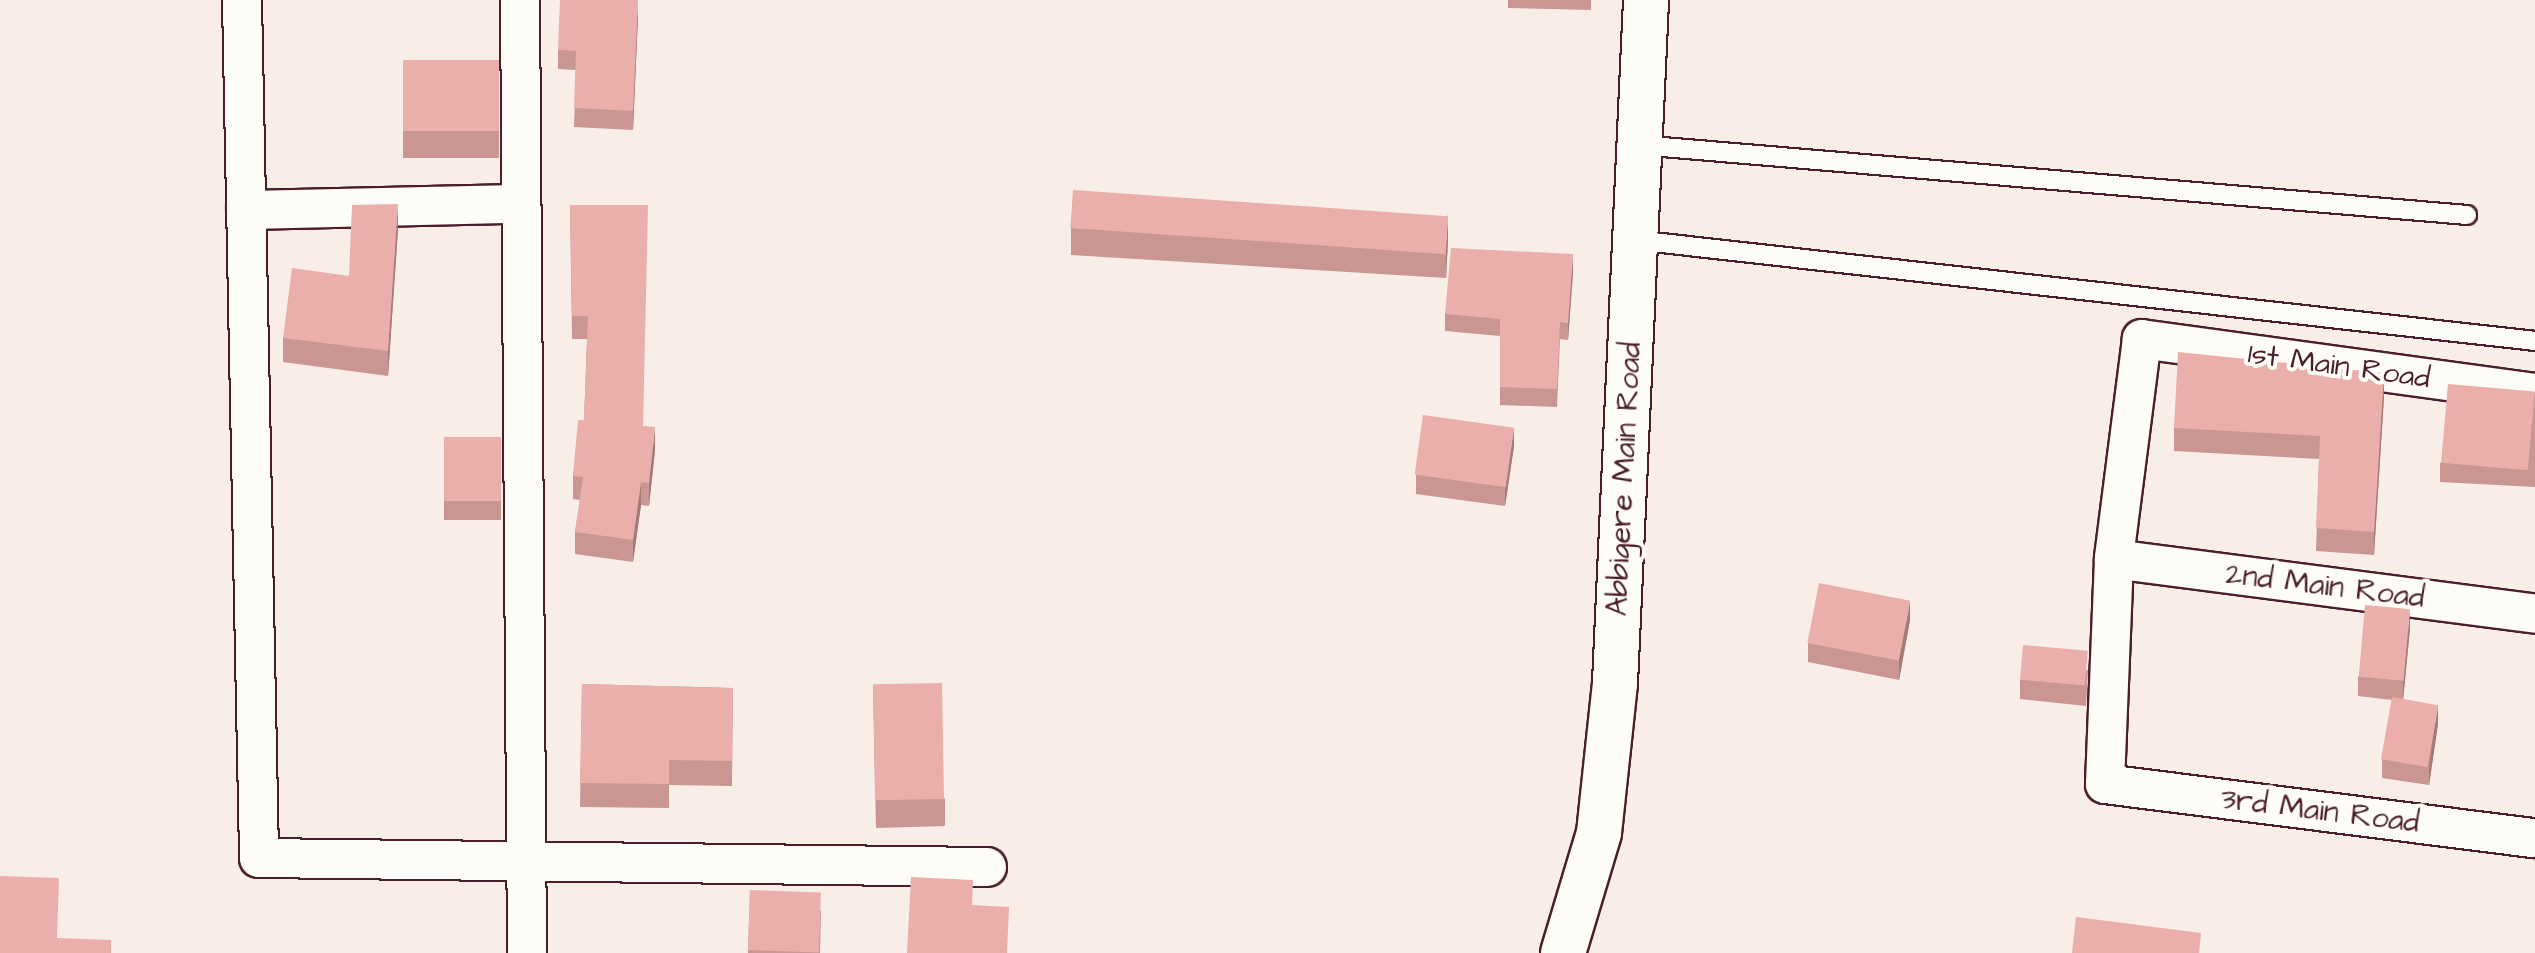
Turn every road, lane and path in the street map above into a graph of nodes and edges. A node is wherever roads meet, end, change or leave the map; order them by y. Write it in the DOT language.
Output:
graph roads {
  1 [pos="242,0"];
  2 [pos="520,0"];
  3 [pos="1646,0"];
  4 [pos="1639,145"];
  5 [pos="519,204"];
  6 [pos="246,210"];
  7 [pos="2467,215"];
  8 [pos="1635,240"];
  9 [pos="2535,341"];
  10 [pos="2535,393"];
  11 [pos="2114,559"];
  12 [pos="2535,614"];
  13 [pos="2535,838"];
  14 [pos="528,861"];
  15 [pos="987,867"];
  16 [pos="527,953"];
  17 [pos="1563,953"];
  1 -- 6 [label="street"];
  2 -- 5 [label="street"];
  3 -- 4 [label="main road, Abbigere Main Road"];
  4 -- 7 [label="lane"];
  4 -- 8 [label="main road, Abbigere Main Road"];
  5 -- 6 [label="street"];
  5 -- 14 [label="street"];
  6 -- 14 [label="street"];
  8 -- 9 [label="lane"];
  8 -- 17 [label="main road, Abbigere Main Road"];
  10 -- 11 [label="street, 1st Main Road"];
  11 -- 12 [label="street, 2nd Main Road"];
  11 -- 13 [label="street, 3rd Main Road"];
  14 -- 15 [label="street"];
  14 -- 16 [label="street"];
}
